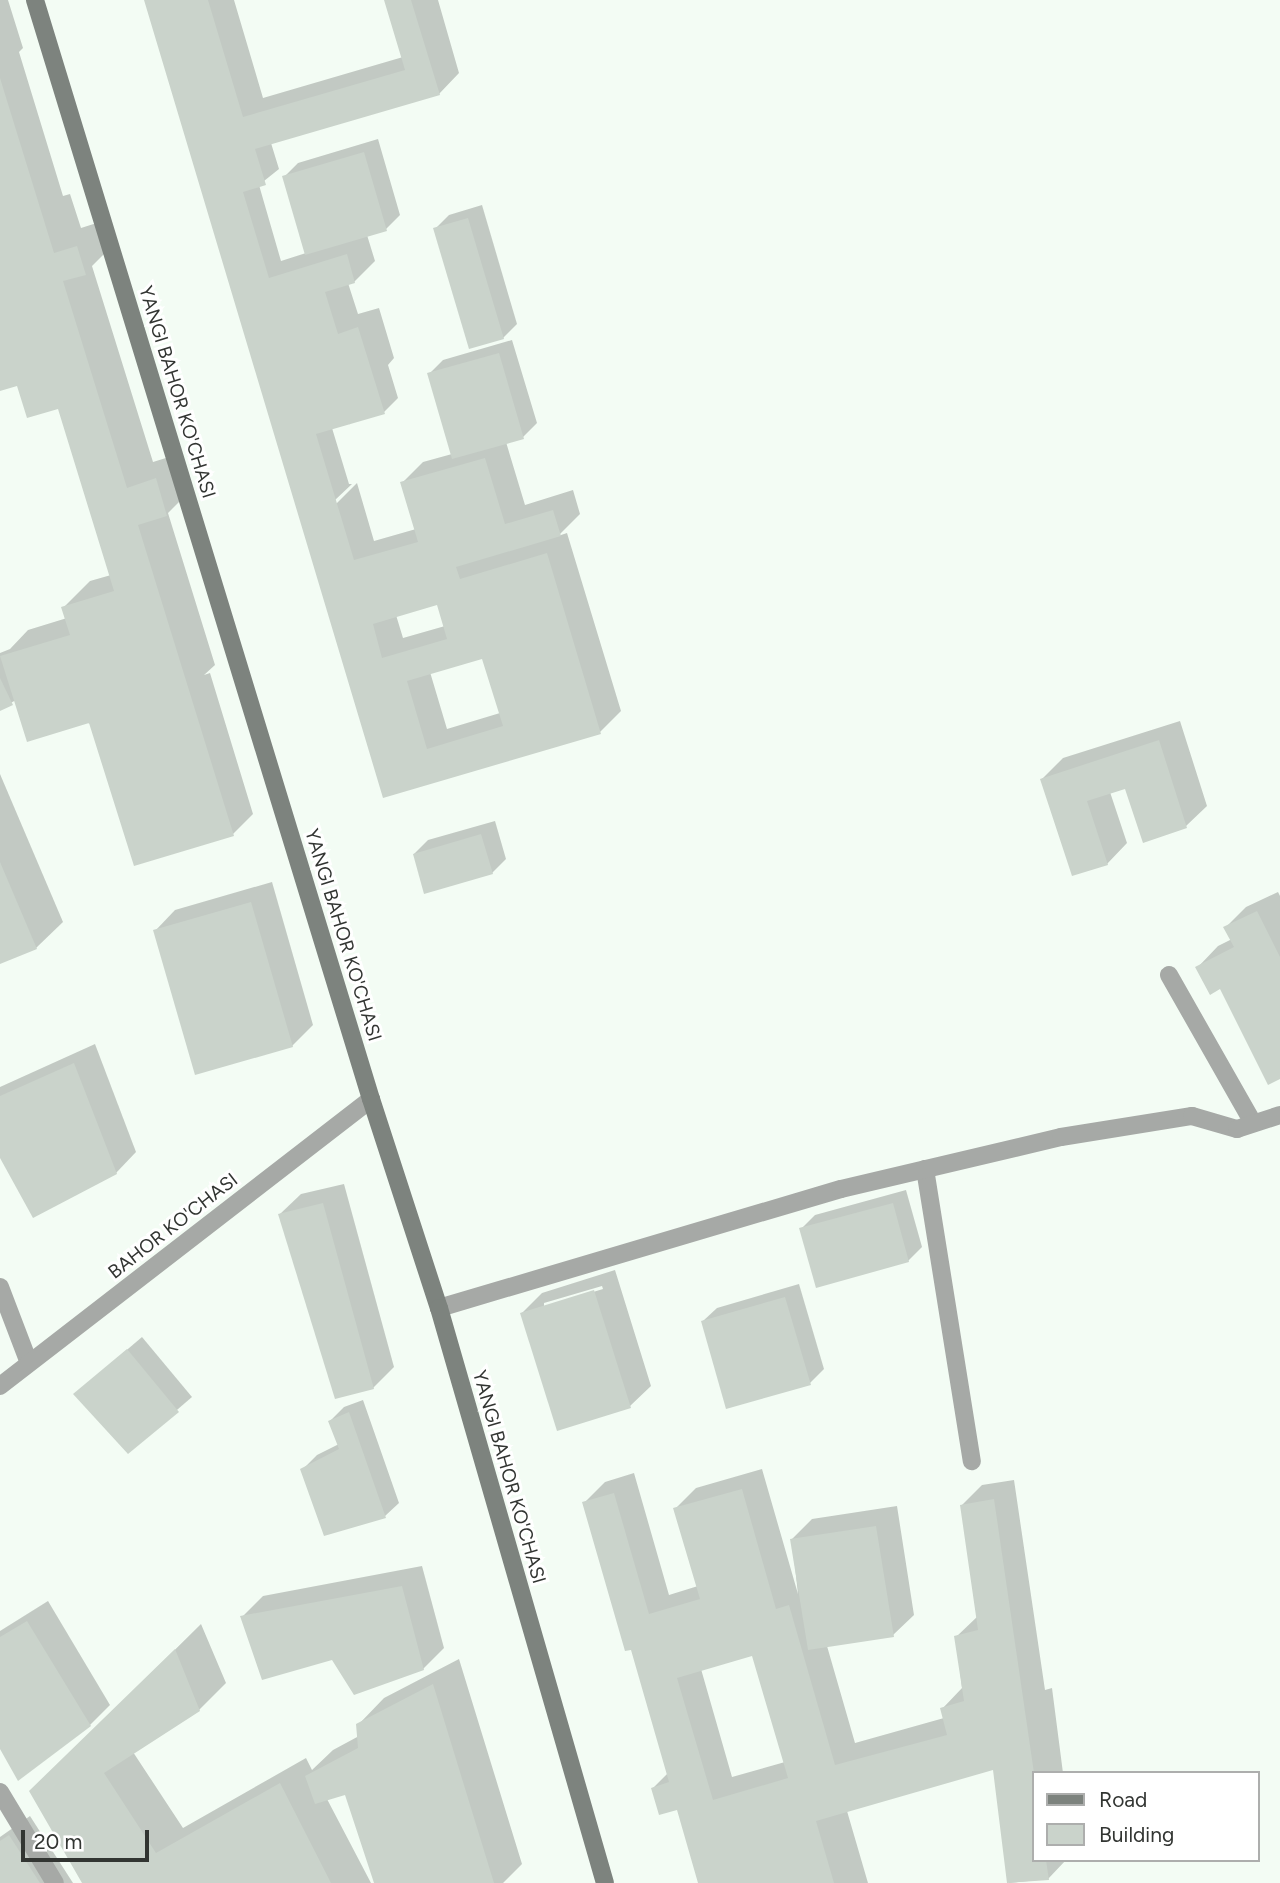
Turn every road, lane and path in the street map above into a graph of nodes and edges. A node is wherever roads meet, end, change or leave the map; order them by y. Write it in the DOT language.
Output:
graph roads {
  1 [pos="35,0"];
  2 [pos="1169,975"];
  3 [pos="371,1099"];
  4 [pos="1279,1117"];
  5 [pos="1254,1123"];
  6 [pos="925,1170"];
  7 [pos="0,1287"];
  8 [pos="439,1308"];
  9 [pos="29,1363"];
  10 [pos="0,1386"];
  11 [pos="972,1461"];
  12 [pos="0,1792"];
  13 [pos="55,1883"];
  14 [pos="605,1883"];
  1 -- 3 [label="street, YANGI BAHOR KO'CHASI"];
  2 -- 5 [label="street"];
  3 -- 8 [label="street, YANGI BAHOR KO'CHASI"];
  3 -- 9 [label="street, BAHOR KO'CHASI"];
  4 -- 5 [label="street"];
  5 -- 6 [label="street"];
  6 -- 8 [label="street"];
  6 -- 11 [label="street"];
  7 -- 9 [label="street"];
  8 -- 14 [label="street, YANGI BAHOR KO'CHASI"];
  9 -- 10 [label="street, BAHOR KO'CHASI"];
  12 -- 13 [label="street"];
}
